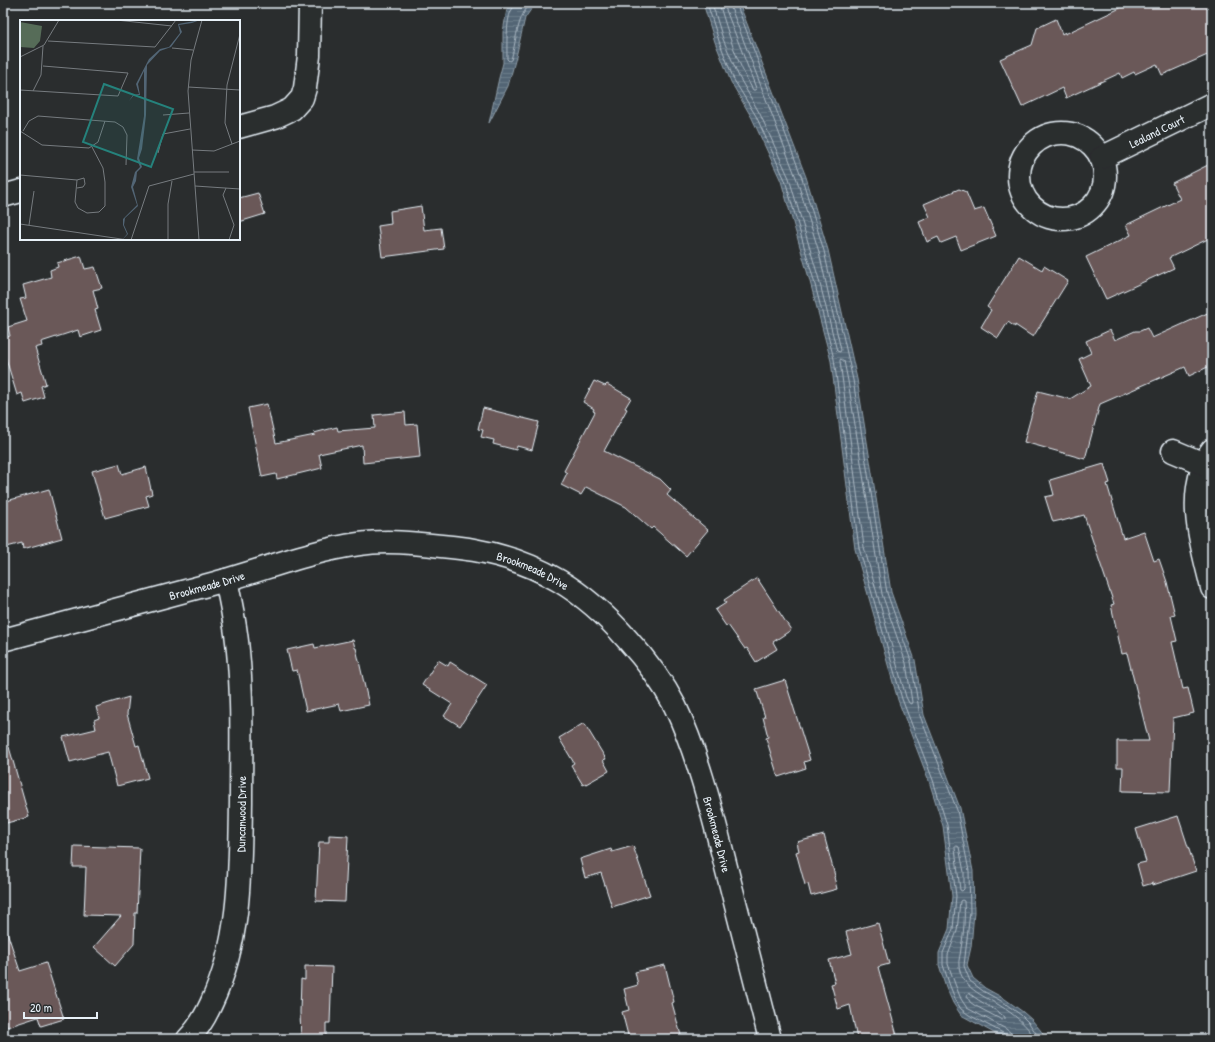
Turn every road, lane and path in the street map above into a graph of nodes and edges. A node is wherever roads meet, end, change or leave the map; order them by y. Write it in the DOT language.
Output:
graph roads {
  1 [pos="310,3"];
  2 [pos="1212,104"];
  3 [pos="240,127"];
  4 [pos="1101,158"];
  5 [pos="20,191"];
  6 [pos="3,196"];
  7 [pos="1173,451"];
  8 [pos="1208,457"];
  9 [pos="226,580"];
  10 [pos="1212,588"];
  11 [pos="3,640"];
  12 [pos="188,1039"];
  13 [pos="770,1039"];
  1 -- 3 [label="street"];
  2 -- 4 [label="street, Lealand Court"];
  5 -- 6 [label="street"];
  7 -- 8 [label="street"];
  8 -- 10 [label="street"];
  9 -- 11 [label="street, Brookmeade Drive"];
  9 -- 12 [label="street, Duncanwood Drive"];
  9 -- 13 [label="street, Brookmeade Drive"];
}
